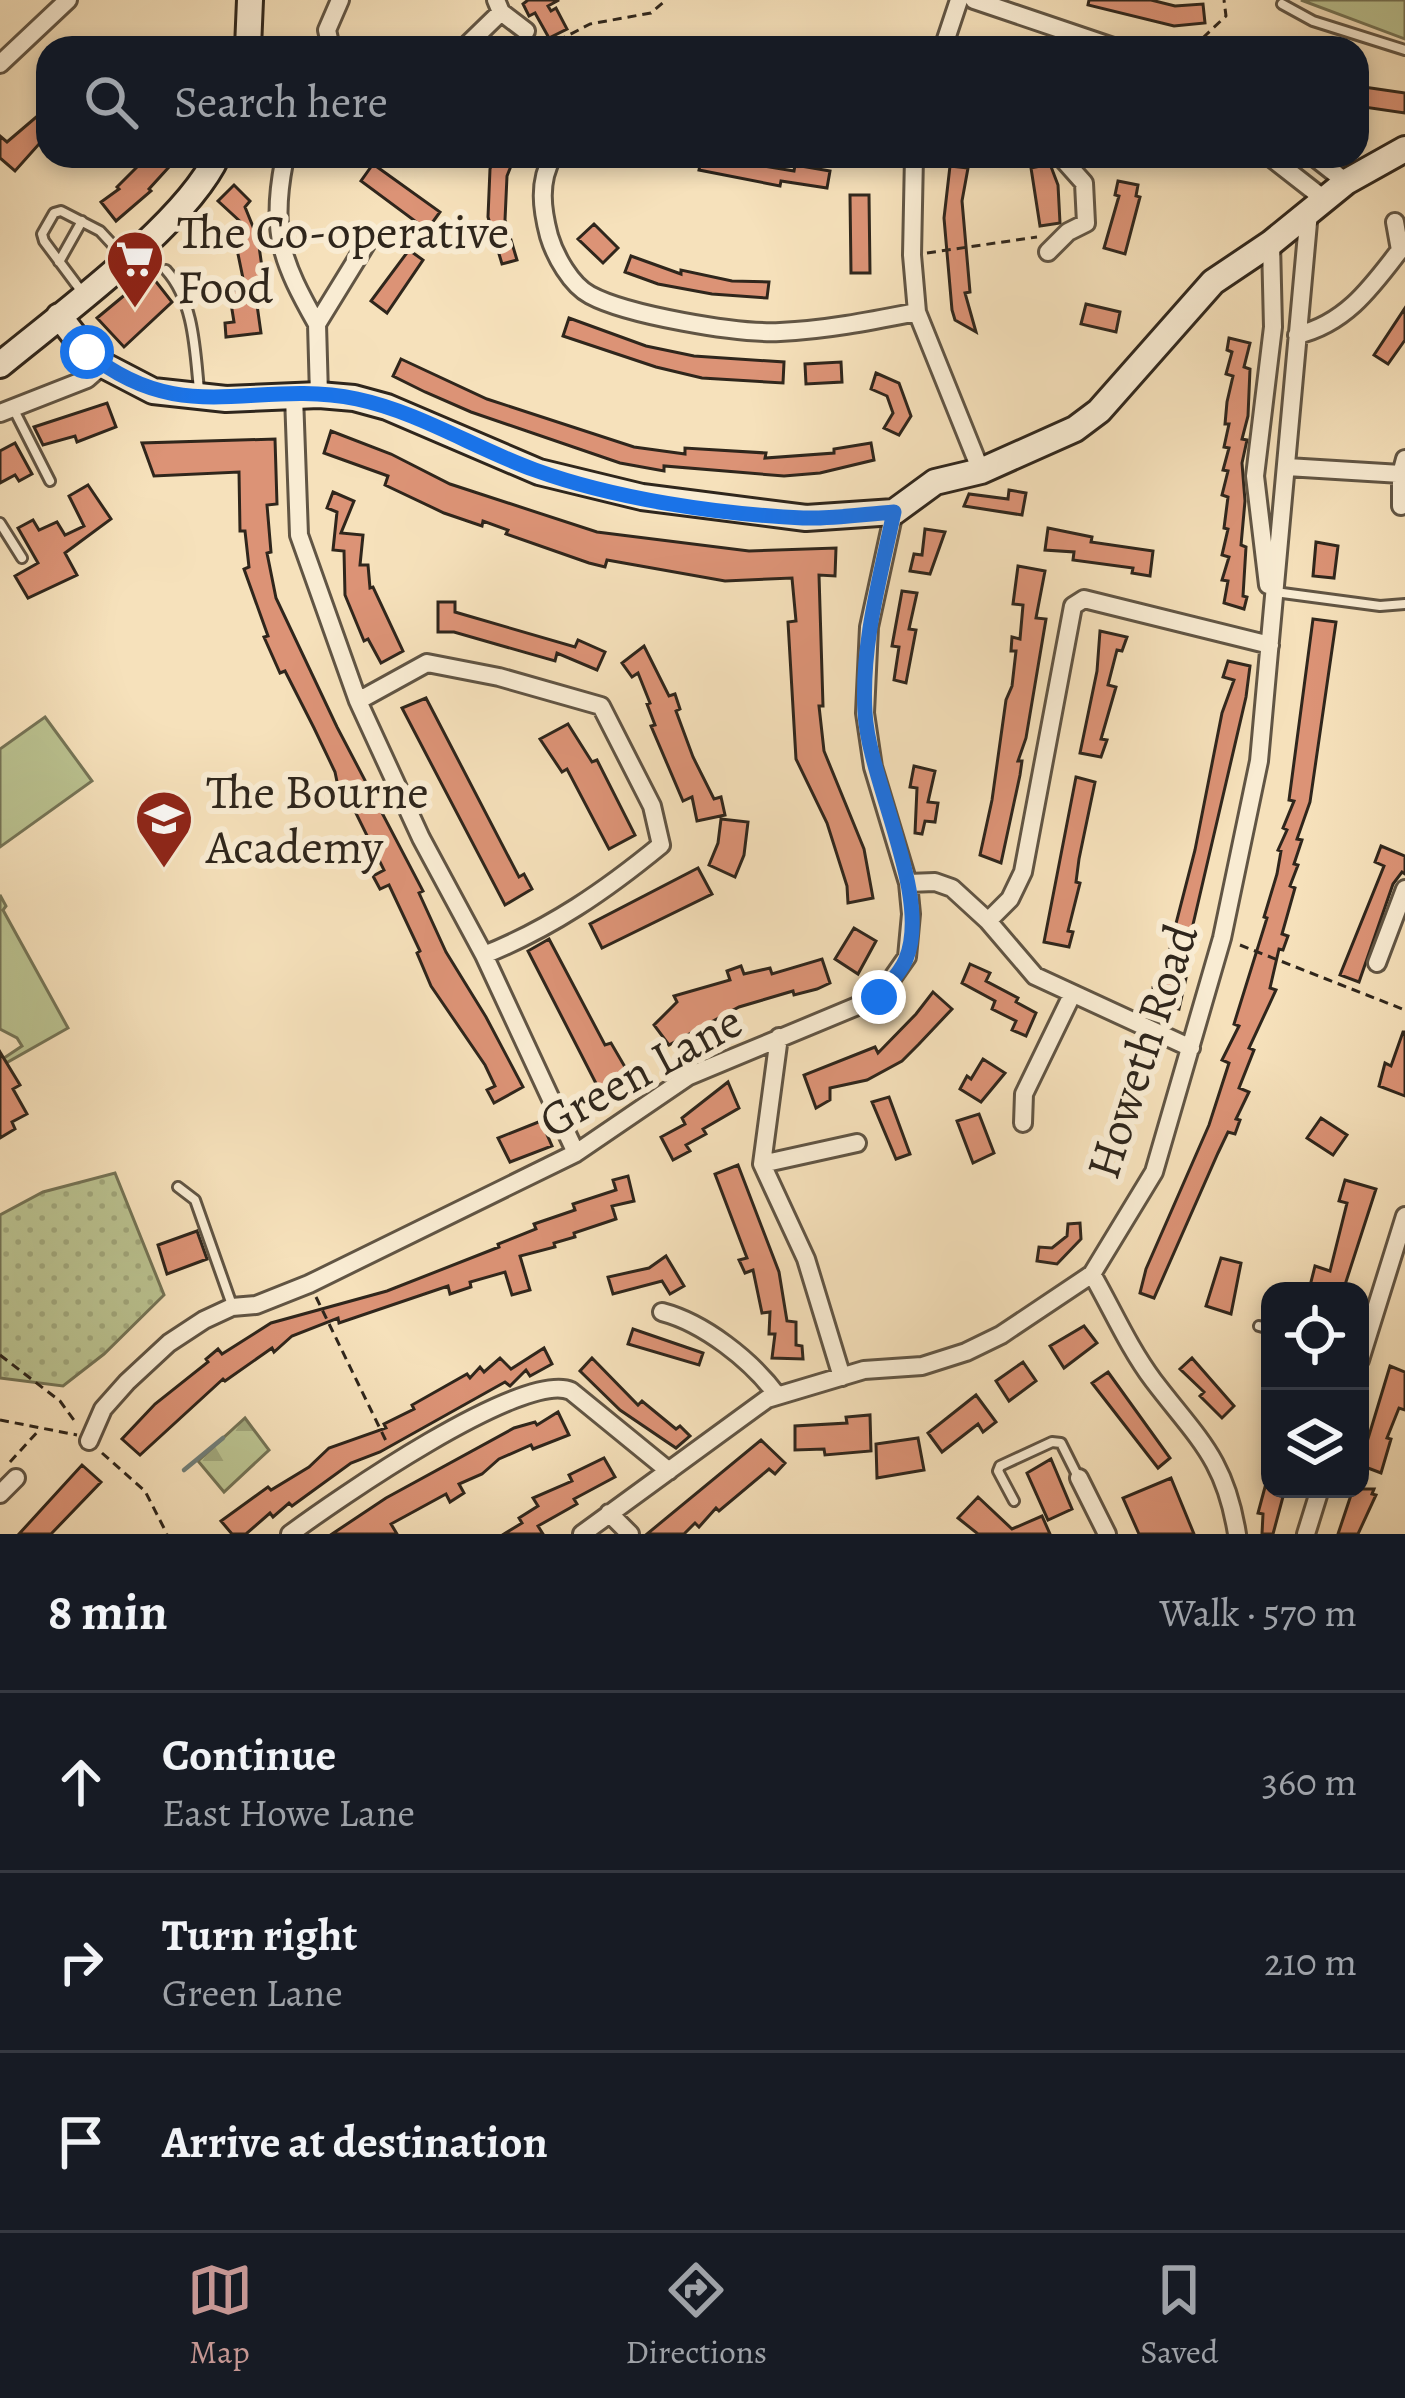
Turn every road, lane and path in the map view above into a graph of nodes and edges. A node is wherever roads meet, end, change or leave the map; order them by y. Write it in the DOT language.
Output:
graph roads {
  1 [pos="68,0"];
  2 [pos="250,0"];
  3 [pos="340,0"];
  4 [pos="666,0"];
  5 [pos="959,0"];
  6 [pos="974,0"];
  7 [pos="1224,0"];
  8 [pos="1282,4"];
  9 [pos="499,6"];
  10 [pos="526,31"];
  11 [pos="1060,31"];
  12 [pos="248,36"];
  13 [pos="328,36"];
  14 [pos="474,36"];
  15 [pos="568,36"];
  16 [pos="947,36"];
  17 [pos="1068,36"];
  18 [pos="1076,36"];
  19 [pos="1205,36"];
  20 [pos="1361,36"];
  21 [pos="1369,39"];
  22 [pos="1405,50"];
  23 [pos="0,64"];
  24 [pos="1405,149"];
  25 [pos="208,168"];
  26 [pos="283,168"];
  27 [pos="550,168"];
  28 [pos="914,168"];
  29 [pos="1071,168"];
  30 [pos="1281,168"];
  31 [pos="1328,168"];
  32 [pos="1346,182"];
  33 [pos="1317,206"];
  34 [pos="82,221"];
  35 [pos="1395,222"];
  36 [pos="1068,232"];
  37 [pos="368,241"];
  38 [pos="1271,243"];
  39 [pos="1048,252"];
  40 [pos="913,255"];
  41 [pos="126,259"];
  42 [pos="59,262"];
  43 [pos="166,270"];
  44 [pos="84,296"];
  45 [pos="917,312"];
  46 [pos="59,316"];
  47 [pos="317,324"];
  48 [pos="1297,335"];
  49 [pos="4,358"];
  50 [pos="103,365"];
  51 [pos="306,395"];
  52 [pos="200,398"];
  53 [pos="7,410"];
  54 [pos="1403,466"];
  55 [pos="1287,467"];
  56 [pos="981,471"];
  57 [pos="50,481"];
  58 [pos="1401,506"];
  59 [pos="894,512"];
  60 [pos="0,523"];
  61 [pos="22,558"];
  62 [pos="1275,592"];
  63 [pos="1405,604"];
  64 [pos="1272,622"];
  65 [pos="1270,645"];
  66 [pos="358,701"];
  67 [pos="908,883"];
  68 [pos="1405,890"];
  69 [pos="988,921"];
  70 [pos="1222,938"];
  71 [pos="1386,939"];
  72 [pos="1405,948"];
  73 [pos="484,955"];
  74 [pos="1377,963"];
  75 [pos="1072,995"];
  76 [pos="1405,1010"];
  77 [pos="779,1037"];
  78 [pos="1191,1048"];
  79 [pos="1023,1123"];
  80 [pos="857,1143"];
  81 [pos="576,1153"];
  82 [pos="762,1164"];
  83 [pos="178,1187"];
  84 [pos="1405,1216"];
  85 [pos="1092,1274"];
  86 [pos="309,1284"];
  87 [pos="232,1307"];
  88 [pos="662,1312"];
  89 [pos="1369,1329"];
  90 [pos="0,1354"];
  91 [pos="842,1377"];
  92 [pos="777,1395"];
  93 [pos="0,1420"];
  94 [pos="41,1428"];
  95 [pos="89,1441"];
  96 [pos="397,1462"];
  97 [pos="670,1471"];
  98 [pos="16,1478"];
  99 [pos="1079,1478"];
  100 [pos="0,1494"];
  101 [pos="1317,1498"];
  102 [pos="1014,1501"];
  103 [pos="609,1514"];
  104 [pos="167,1534"];
  105 [pos="290,1534"];
  106 [pos="582,1534"];
  107 [pos="630,1534"];
  108 [pos="1107,1534"];
  109 [pos="1237,1534"];
  110 [pos="1306,1534"];
  1 -- 23 [label="street"];
  2 -- 12 [label="street"];
  3 -- 13 [label="street"];
  4 -- 15 [label="path"];
  5 -- 16 [label="street"];
  6 -- 11 [label="street"];
  7 -- 19 [label="path"];
  8 -- 20 [label="lane"];
  9 -- 10 [label="street"];
  9 -- 14 [label="street"];
  11 -- 17 [label="street"];
  11 -- 18 [label="street"];
  21 -- 22 [label="lane"];
  24 -- 32 [label="street"];
  25 -- 41 [label="street"];
  26 -- 47 [label="street"];
  27 -- 45 [label="street"];
  28 -- 40 [label="street"];
  29 -- 36 [label="street"];
  30 -- 33 [label="street"];
  31 -- 32 [label="street"];
  32 -- 33 [label="street"];
  33 -- 38 [label="street"];
  33 -- 48 [label="street, Howeth Road"];
  34 -- 41 [label="lane"];
  34 -- 42 [label="lane"];
  34 -- 42 [label="lane"];
  35 -- 48 [label="street"];
  36 -- 39 [label="street"];
  36 -- 40 [label="path"];
  37 -- 47 [label="street"];
  38 -- 56 [label="street"];
  38 -- 64 [label="street, Howeth Road"];
  40 -- 45 [label="street"];
  41 -- 44 [label="street"];
  42 -- 44 [label="lane"];
  43 -- 52 [label="lane"];
  44 -- 46 [label="street"];
  45 -- 56 [label="street"];
  46 -- 49 [label="street"];
  46 -- 50 [label="street"];
  47 -- 51 [label="street"];
  48 -- 55 [label="street, Howeth Road"];
  50 -- 52 [label="street"];
  50 -- 53 [label="street"];
  51 -- 52 [label="street"];
  51 -- 59 [label="street"];
  51 -- 66 [label="street"];
  53 -- 57 [label="lane"];
  54 -- 55 [label="street"];
  54 -- 58 [label="street"];
  55 -- 62 [label="street, Howeth Road"];
  56 -- 59 [label="street"];
  59 -- 67 [label="street, Green Lane"];
  60 -- 61 [label="lane"];
  62 -- 63 [label="lane"];
  62 -- 64 [label="street, Howeth Road"];
  64 -- 65 [label="street, Howeth Road"];
  65 -- 69 [label="street"];
  65 -- 70 [label="street, Howeth Road"];
  66 -- 73 [label="street"];
  66 -- 73 [label="street"];
  67 -- 69 [label="street"];
  67 -- 77 [label="street, Green Lane"];
  68 -- 71 [label="street"];
  69 -- 75 [label="street"];
  70 -- 76 [label="path"];
  70 -- 78 [label="street, Howeth Road"];
  71 -- 72 [label="street"];
  71 -- 74 [label="street"];
  73 -- 81 [label="street"];
  75 -- 78 [label="street"];
  75 -- 79 [label="street"];
  77 -- 81 [label="street, Green Lane"];
  77 -- 82 [label="street"];
  78 -- 85 [label="street, Howeth Road"];
  80 -- 82 [label="street"];
  81 -- 86 [label="street, Green Lane"];
  82 -- 91 [label="street"];
  83 -- 87 [label="lane"];
  84 -- 89 [label="street"];
  85 -- 91 [label="street, Howeth Road"];
  85 -- 109 [label="street"];
  86 -- 87 [label="street, Green Lane"];
  86 -- 96 [label="path"];
  87 -- 95 [label="street, Green Lane"];
  88 -- 92 [label="street"];
  90 -- 95 [label="path"];
  91 -- 92 [label="street, Howeth Road"];
  92 -- 97 [label="street, Howeth Road"];
  93 -- 94 [label="path"];
  94 -- 95 [label="path"];
  94 -- 98 [label="path"];
  95 -- 104 [label="path"];
  96 -- 97 [label="street"];
  96 -- 105 [label="street"];
  97 -- 103 [label="street, Howeth Road"];
  98 -- 100 [label="street"];
  99 -- 102 [label="lane"];
  99 -- 108 [label="street"];
  101 -- 110 [label="street"];
  103 -- 106 [label="street, Howeth Road"];
  103 -- 107 [label="street"];
}
